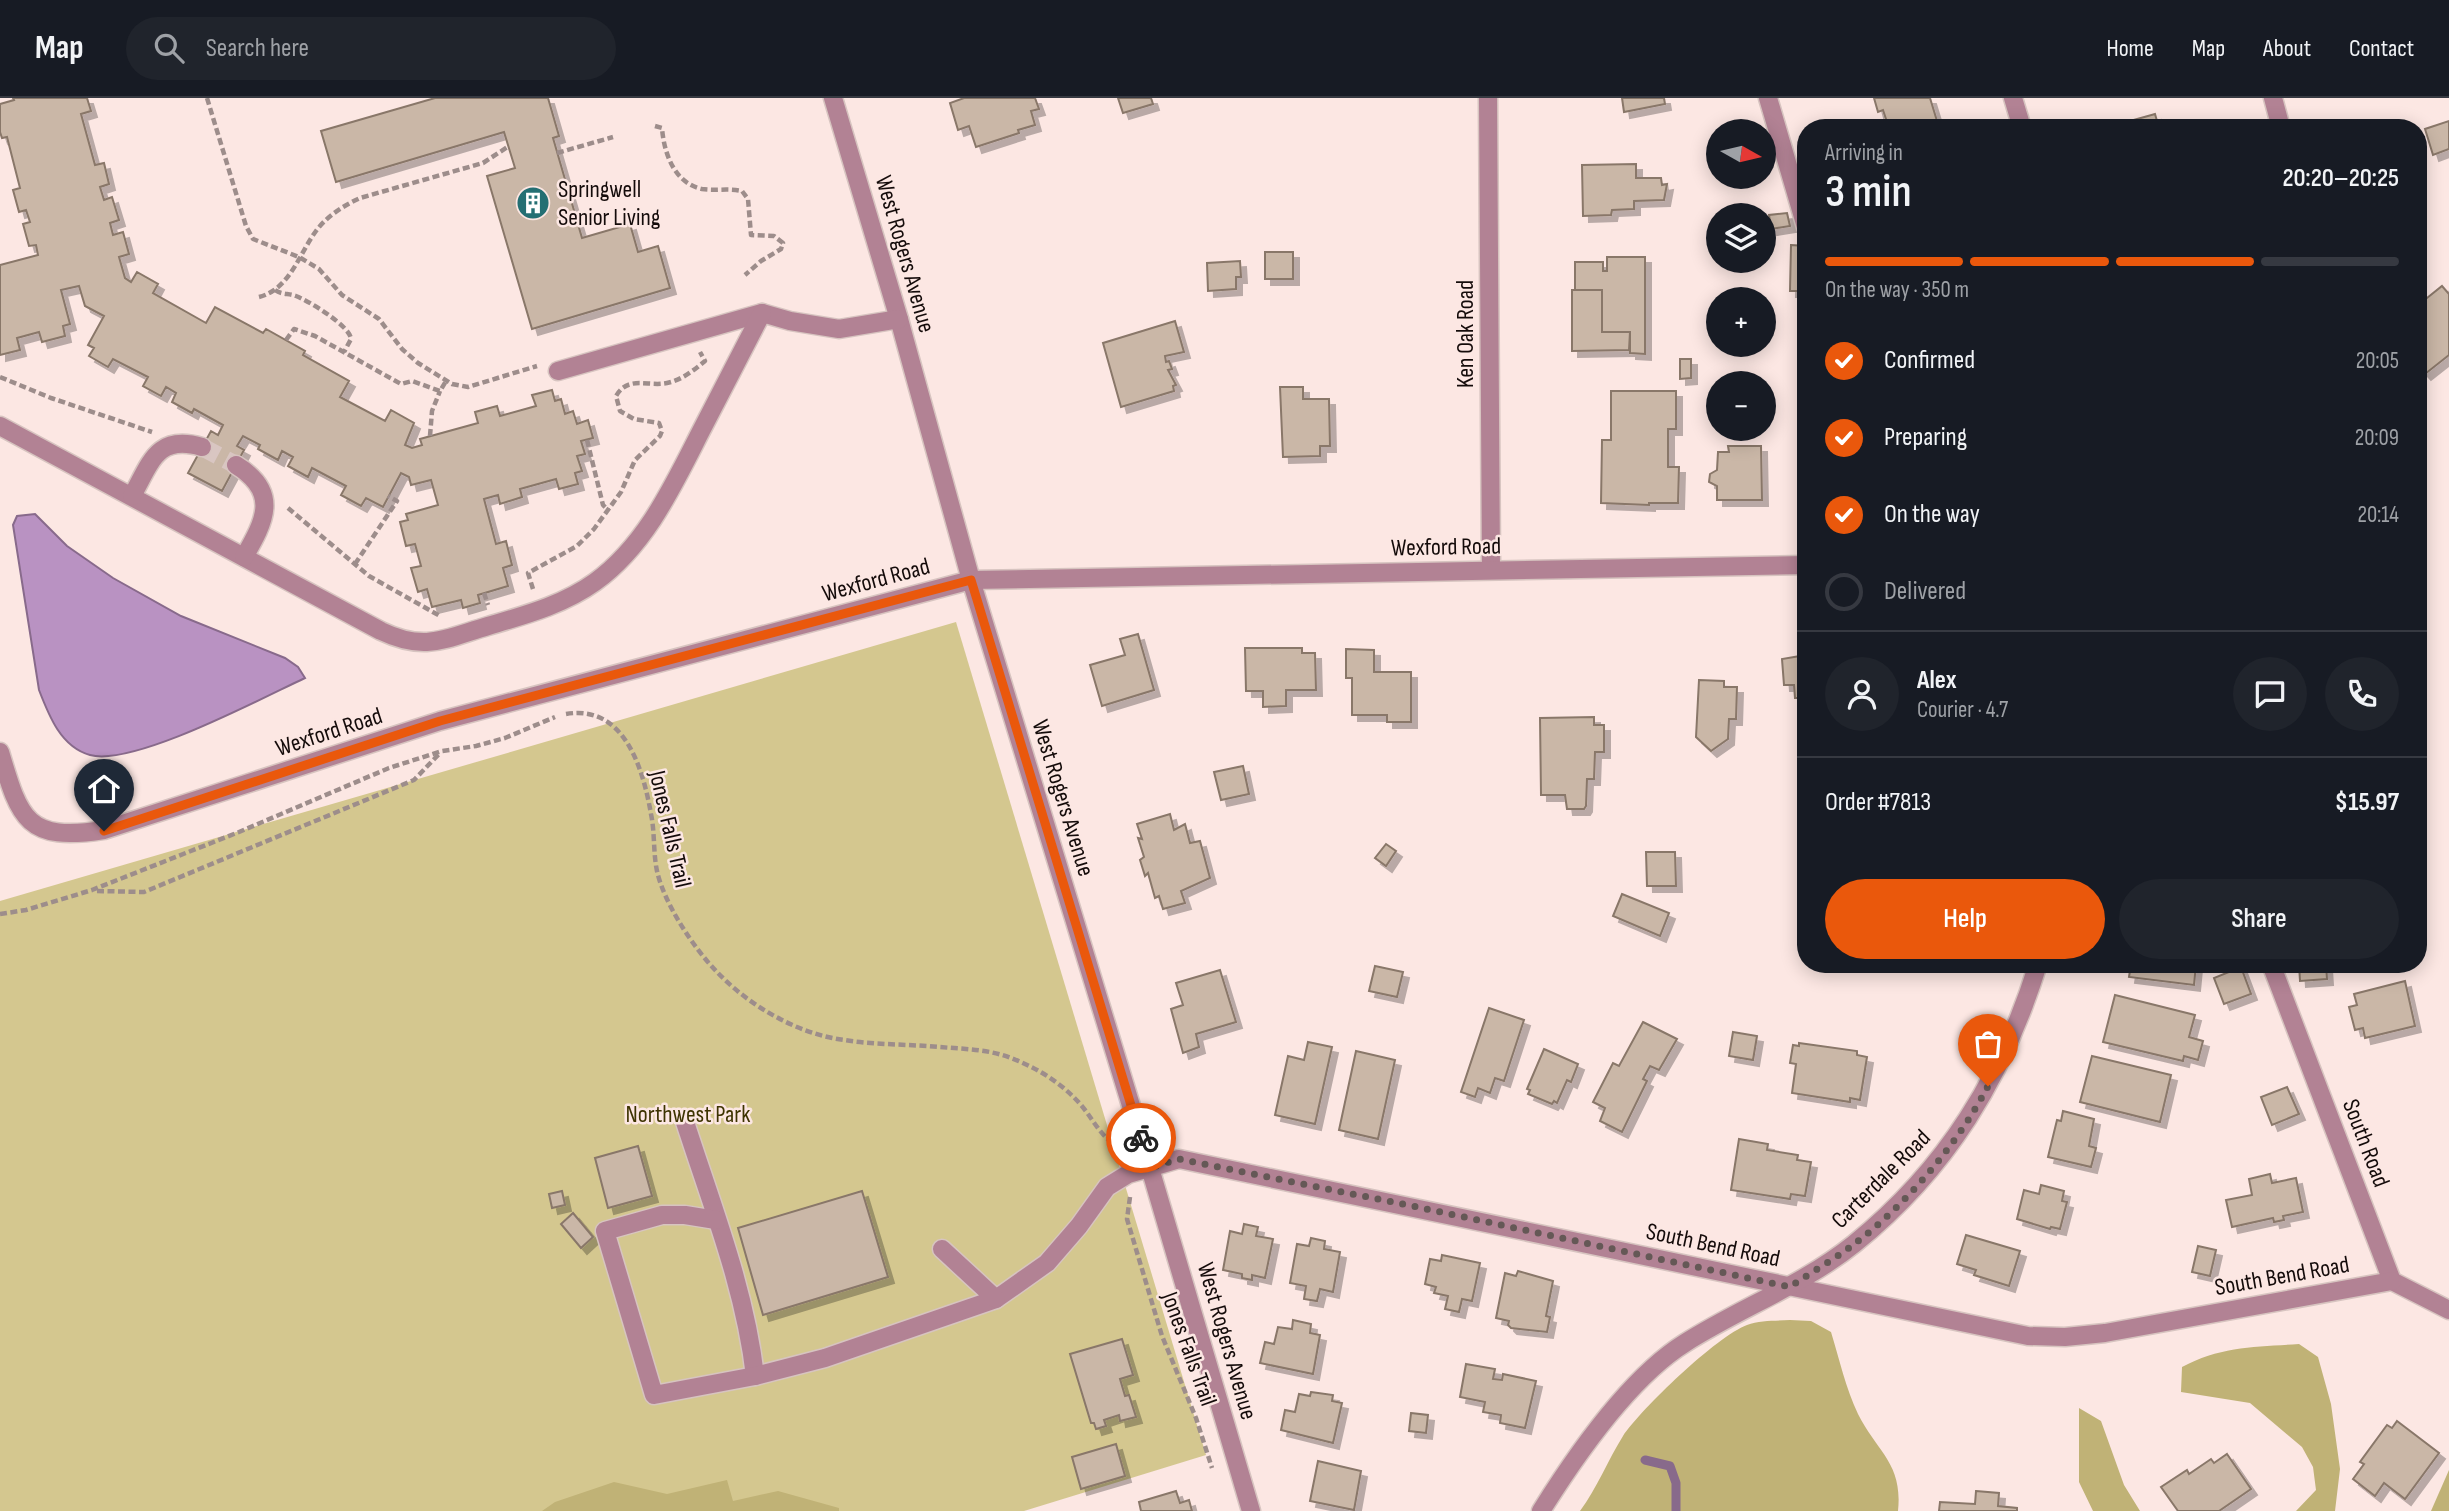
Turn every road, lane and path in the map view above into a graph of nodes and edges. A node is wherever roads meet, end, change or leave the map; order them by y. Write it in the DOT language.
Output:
graph roads {
  1 [pos="207,98"];
  2 [pos="833,98"];
  3 [pos="1488,98"];
  4 [pos="1768,98"];
  5 [pos="2013,98"];
  6 [pos="2273,98"];
  7 [pos="2019,119"];
  8 [pos="2279,119"];
  9 [pos="655,126"];
  10 [pos="613,137"];
  11 [pos="509,146"];
  12 [pos="557,153"];
  13 [pos="1797,196"];
  14 [pos="299,257"];
  15 [pos="745,275"];
  16 [pos="275,290"];
  17 [pos="259,297"];
  18 [pos="762,313"];
  19 [pos="899,320"];
  20 [pos="285,340"];
  21 [pos="696,345"];
  22 [pos="344,352"];
  23 [pos="558,371"];
  24 [pos="0,377"];
  25 [pos="446,381"];
  26 [pos="440,391"];
  27 [pos="0,426"];
  28 [pos="162,435"];
  29 [pos="430,436"];
  30 [pos="587,440"];
  31 [pos="202,447"];
  32 [pos="236,465"];
  33 [pos="132,496"];
  34 [pos="388,496"];
  35 [pos="286,506"];
  36 [pos="609,512"];
  37 [pos="244,557"];
  38 [pos="355,564"];
  39 [pos="1797,565"];
  40 [pos="1491,570"];
  41 [pos="971,580"];
  42 [pos="532,596"];
  43 [pos="500,605"];
  44 [pos="478,612"];
  45 [pos="445,618"];
  46 [pos="442,751"];
  47 [pos="0,752"];
  48 [pos="92,890"];
  49 [pos="0,914"];
  50 [pos="2035,973"];
  51 [pos="2274,973"];
  52 [pos="685,1122"];
  53 [pos="1109,1142"];
  54 [pos="1150,1168"];
  55 [pos="1130,1198"];
  56 [pos="716,1220"];
  57 [pos="942,1250"];
  58 [pos="2392,1281"];
  59 [pos="1790,1287"];
  60 [pos="996,1299"];
  61 [pos="2449,1310"];
  62 [pos="755,1376"];
  63 [pos="1214,1477"];
  64 [pos="1251,1511"];
  65 [pos="1541,1511"];
  1 -- 14 [label="path"];
  2 -- 19 [label="street, West Rogers Avenue"];
  3 -- 40 [label="street, Ken Oak Road"];
  4 -- 13 [label="street"];
  5 -- 7 [label="street"];
  6 -- 8 [label="street"];
  9 -- 15 [label="path"];
  10 -- 12 [label="path"];
  11 -- 14 [label="path"];
  14 -- 16 [label="path"];
  14 -- 25 [label="path"];
  16 -- 17 [label="path"];
  16 -- 22 [label="path"];
  18 -- 19 [label="street"];
  18 -- 23 [label="street"];
  18 -- 37 [label="street"];
  19 -- 41 [label="street, West Rogers Avenue"];
  20 -- 22 [label="path"];
  21 -- 36 [label="path"];
  22 -- 26 [label="path"];
  23 -- 25 [label="path"];
  24 -- 28 [label="path"];
  25 -- 26 [label="path"];
  26 -- 29 [label="path"];
  27 -- 33 [label="street"];
  30 -- 36 [label="path"];
  31 -- 33 [label="street"];
  32 -- 37 [label="street"];
  33 -- 37 [label="street"];
  34 -- 38 [label="path"];
  35 -- 38 [label="path"];
  36 -- 42 [label="path"];
  38 -- 45 [label="path"];
  39 -- 40 [label="street, Wexford Road"];
  40 -- 41 [label="street, Wexford Road"];
  41 -- 47 [label="street, Wexford Road"];
  41 -- 54 [label="street, West Rogers Avenue"];
  43 -- 44 [label="path"];
  46 -- 48 [label="path, Jones Falls Trail"];
  46 -- 48 [label="path"];
  46 -- 53 [label="path, Jones Falls Trail"];
  48 -- 49 [label="path, Jones Falls Trail"];
  50 -- 59 [label="street, Carterdale Road"];
  51 -- 58 [label="street, South Road"];
  52 -- 56 [label="street"];
  54 -- 59 [label="street, South Bend Road"];
  54 -- 60 [label="street, South Bend Road"];
  54 -- 64 [label="street, West Rogers Avenue"];
  55 -- 63 [label="path, Jones Falls Trail"];
  56 -- 62 [label="street"];
  56 -- 62 [label="street, South Bend Road"];
  57 -- 60 [label="street"];
  58 -- 59 [label="street, South Bend Road"];
  58 -- 61 [label="street"];
  59 -- 65 [label="street, Carterdale Road"];
  60 -- 62 [label="street, South Bend Road"];
}
